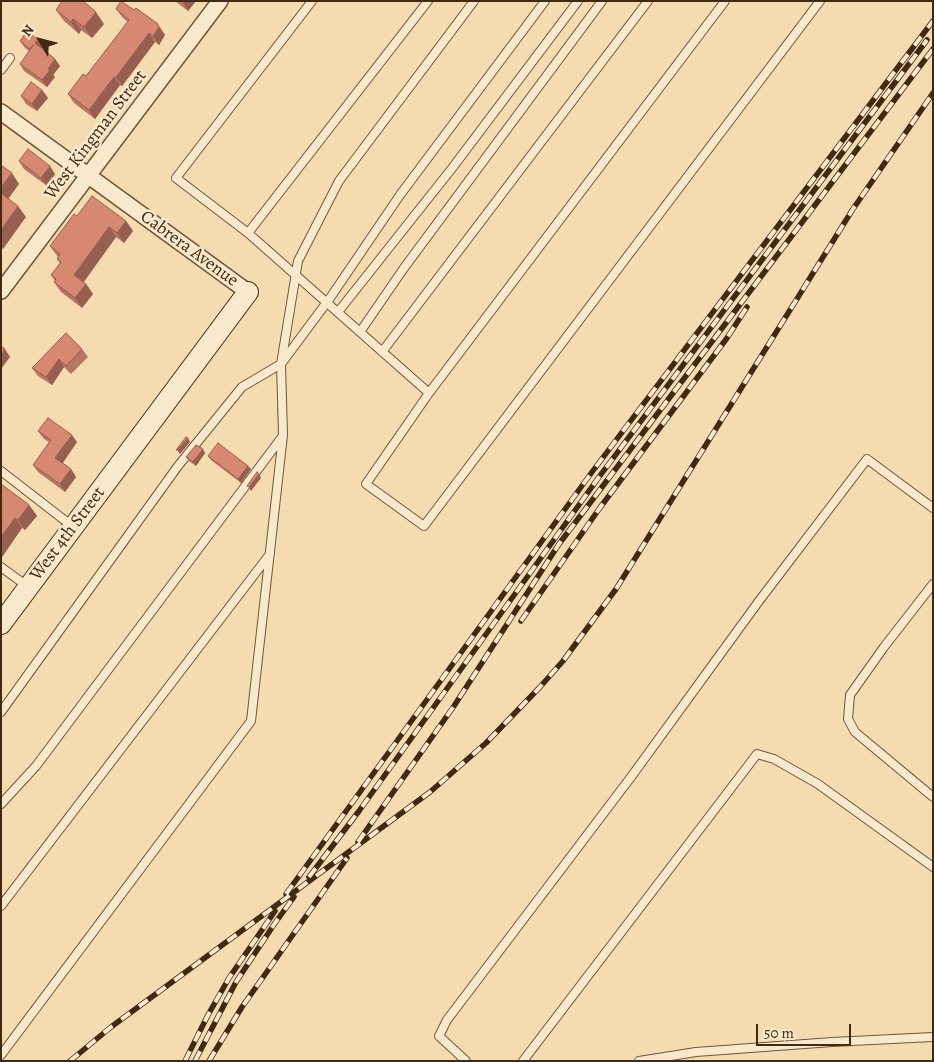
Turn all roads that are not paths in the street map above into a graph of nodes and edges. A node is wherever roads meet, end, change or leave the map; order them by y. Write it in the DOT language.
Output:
graph roads {
  1 [pos="220,1"];
  2 [pos="312,1"];
  3 [pos="428,1"];
  4 [pos="474,1"];
  5 [pos="544,1"];
  6 [pos="578,1"];
  7 [pos="602,1"];
  8 [pos="648,1"];
  9 [pos="725,1"];
  10 [pos="820,1"];
  11 [pos="10,58"];
  12 [pos="1,70"];
  13 [pos="1,112"];
  14 [pos="89,175"];
  15 [pos="248,233"];
  16 [pos="296,275"];
  17 [pos="1,291"];
  18 [pos="248,292"];
  19 [pos="326,302"];
  20 [pos="338,312"];
  21 [pos="360,332"];
  22 [pos="382,352"];
  23 [pos="281,364"];
  24 [pos="429,393"];
  25 [pos="283,435"];
  26 [pos="135,445"];
  27 [pos="1,471"];
  28 [pos="933,508"];
  29 [pos="74,527"];
  30 [pos="270,554"];
  31 [pos="1,567"];
  32 [pos="933,584"];
  33 [pos="28,588"];
  34 [pos="3,620"];
  35 [pos="1,712"];
  36 [pos="933,797"];
  37 [pos="1,804"];
  38 [pos="933,867"];
  39 [pos="1,906"];
  40 [pos="933,1037"];
  41 [pos="455,1052"];
  42 [pos="1,1055"];
  43 [pos="454,1061"];
  44 [pos="466,1061"];
  45 [pos="524,1061"];
  46 [pos="639,1061"];
  1 -- 14 [label="street, West Kingman Street"];
  2 -- 15 [label="lane"];
  3 -- 15 [label="lane"];
  4 -- 16 [label="lane"];
  5 -- 19 [label="lane"];
  6 -- 20 [label="lane"];
  7 -- 21 [label="lane"];
  8 -- 22 [label="lane"];
  9 -- 24 [label="lane"];
  10 -- 24 [label="lane"];
  11 -- 12 [label="lane"];
  13 -- 14 [label="street, Cabrera Avenue"];
  14 -- 17 [label="street, West Kingman Street"];
  14 -- 18 [label="street, Cabrera Avenue"];
  15 -- 16 [label="lane"];
  16 -- 19 [label="lane"];
  16 -- 23 [label="lane"];
  18 -- 26 [label="street, Cabrera Avenue"];
  19 -- 20 [label="lane"];
  19 -- 23 [label="lane"];
  20 -- 21 [label="lane"];
  21 -- 22 [label="lane"];
  22 -- 24 [label="lane"];
  23 -- 25 [label="lane"];
  23 -- 35 [label="lane"];
  25 -- 30 [label="lane"];
  25 -- 37 [label="lane"];
  26 -- 29 [label="street, West 4th Street"];
  27 -- 29 [label="lane"];
  28 -- 41 [label="lane"];
  29 -- 33 [label="street, West 4th Street"];
  30 -- 39 [label="lane"];
  30 -- 42 [label="lane"];
  31 -- 33 [label="lane"];
  32 -- 36 [label="lane"];
  33 -- 34 [label="street, West 4th Street"];
  38 -- 45 [label="lane"];
  40 -- 46 [label="lane"];
  41 -- 43 [label="lane"];
  41 -- 44 [label="lane"];
}
